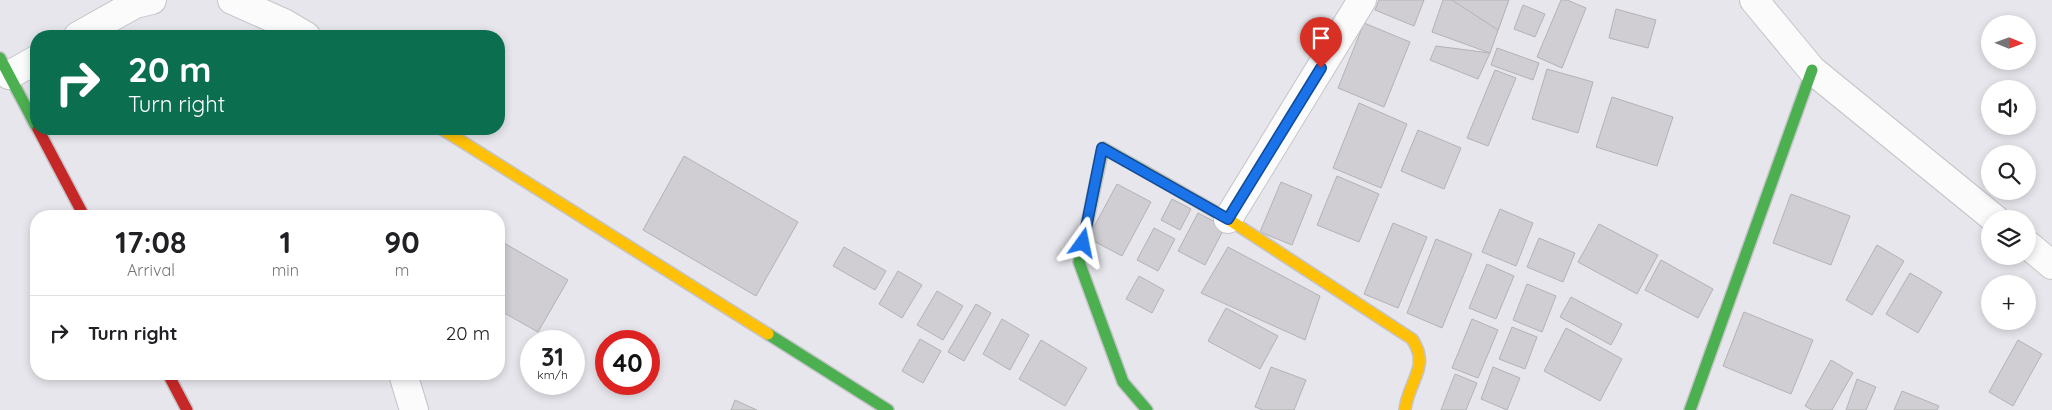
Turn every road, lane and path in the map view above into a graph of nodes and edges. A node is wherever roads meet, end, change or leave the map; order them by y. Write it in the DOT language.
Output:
graph roads {
  1 [pos="152,0"];
  2 [pos="232,0"];
  3 [pos="1362,0"];
  4 [pos="1754,0"];
  5 [pos="89,30"];
  6 [pos="297,30"];
  7 [pos="30,61"];
  8 [pos="5,66"];
  9 [pos="1812,70"];
  10 [pos="30,114"];
  11 [pos="41,135"];
  12 [pos="452,135"];
  13 [pos="81,210"];
  14 [pos="1984,210"];
  15 [pos="1228,219"];
  16 [pos="2036,252"];
  17 [pos="2052,265"];
  18 [pos="171,380"];
  19 [pos="405,380"];
  20 [pos="187,410"];
  21 [pos="414,410"];
  22 [pos="888,410"];
  23 [pos="1147,410"];
  24 [pos="1405,410"];
  25 [pos="1690,410"];
  1 -- 5 [label="street"];
  2 -- 6 [label="street"];
  3 -- 15 [label="street"];
  4 -- 9 [label="street"];
  7 -- 8 [label="street"];
  8 -- 10 [label="street"];
  9 -- 14 [label="street"];
  9 -- 25 [label="street"];
  11 -- 13 [label="street"];
  12 -- 22 [label="street"];
  15 -- 23 [label="street"];
  15 -- 24 [label="street"];
  16 -- 17 [label="street"];
  18 -- 20 [label="street"];
  19 -- 21 [label="street"];
}
